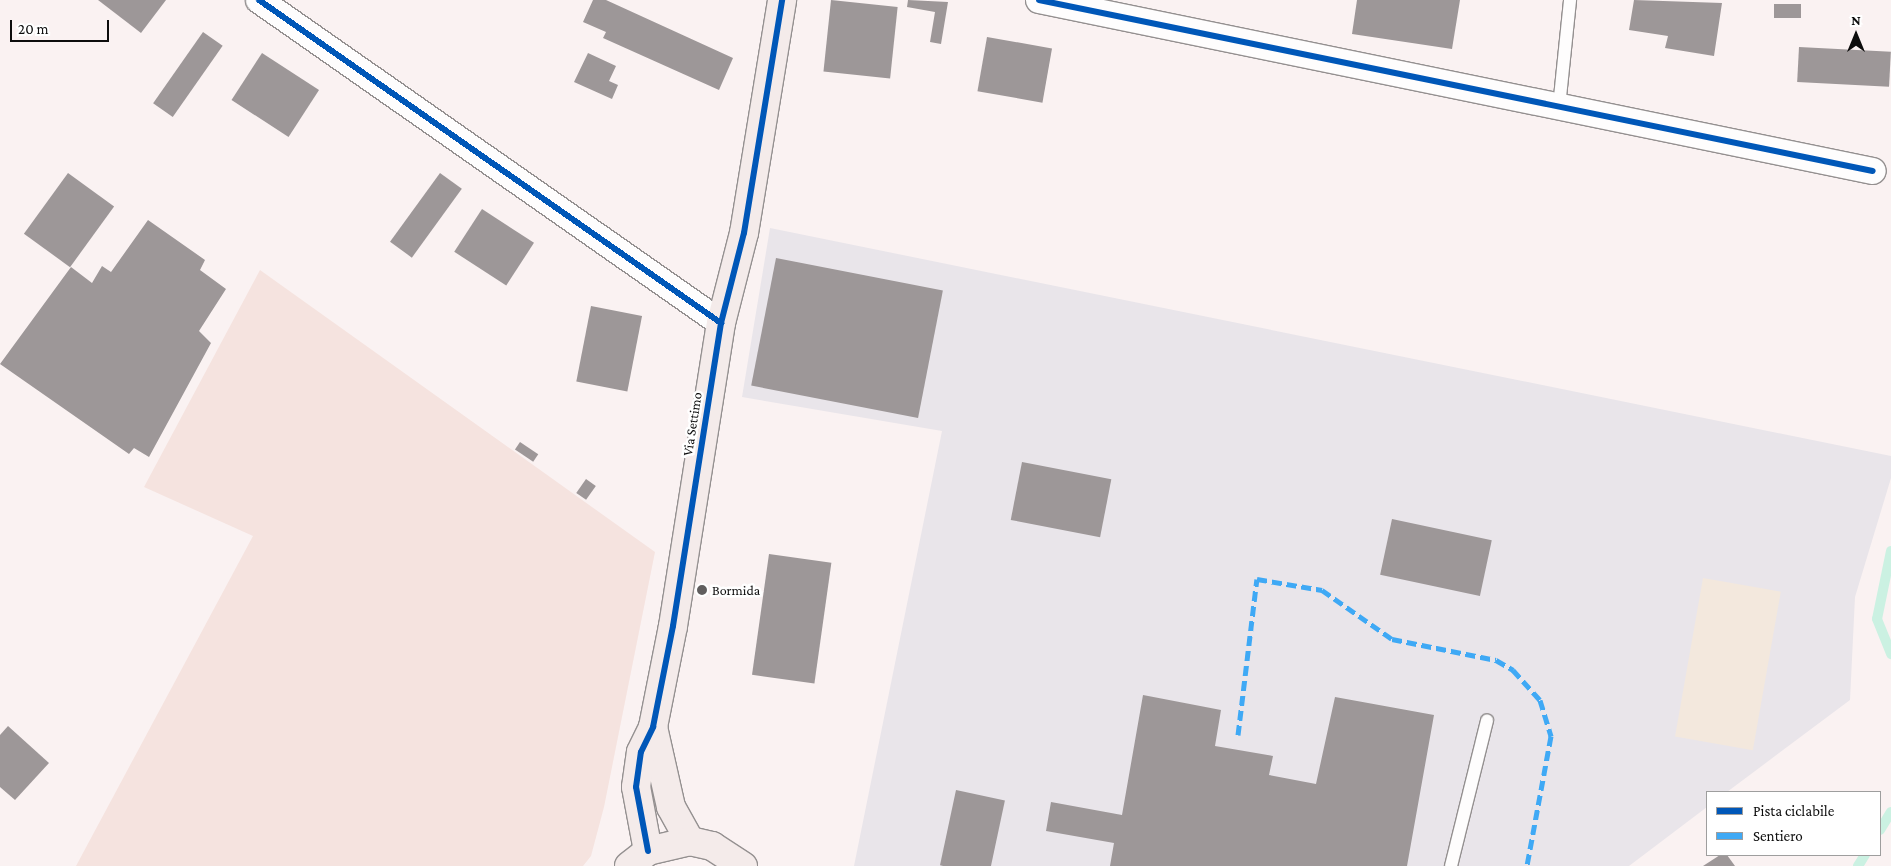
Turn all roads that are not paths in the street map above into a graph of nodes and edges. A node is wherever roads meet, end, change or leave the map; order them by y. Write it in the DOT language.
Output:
graph roads {
  1 [pos="259,0"];
  2 [pos="782,0"];
  3 [pos="1039,0"];
  4 [pos="1570,0"];
  5 [pos="1559,107"];
  6 [pos="1874,170"];
  7 [pos="721,322"];
  8 [pos="1487,720"];
  9 [pos="653,727"];
  10 [pos="690,841"];
  11 [pos="638,859"];
  12 [pos="743,866"];
  13 [pos="1451,866"];
  1 -- 7 [label="street"];
  2 -- 7 [label="street, Via Settimo"];
  3 -- 5 [label="street"];
  4 -- 5 [label="lane"];
  5 -- 6 [label="street"];
  7 -- 9 [label="street, Via Settimo"];
  8 -- 13 [label="lane"];
  9 -- 10 [label="street, Via Settimo"];
  9 -- 11 [label="street, Via Settimo"];
  10 -- 11 [label="street"];
  10 -- 12 [label="street"];
}
